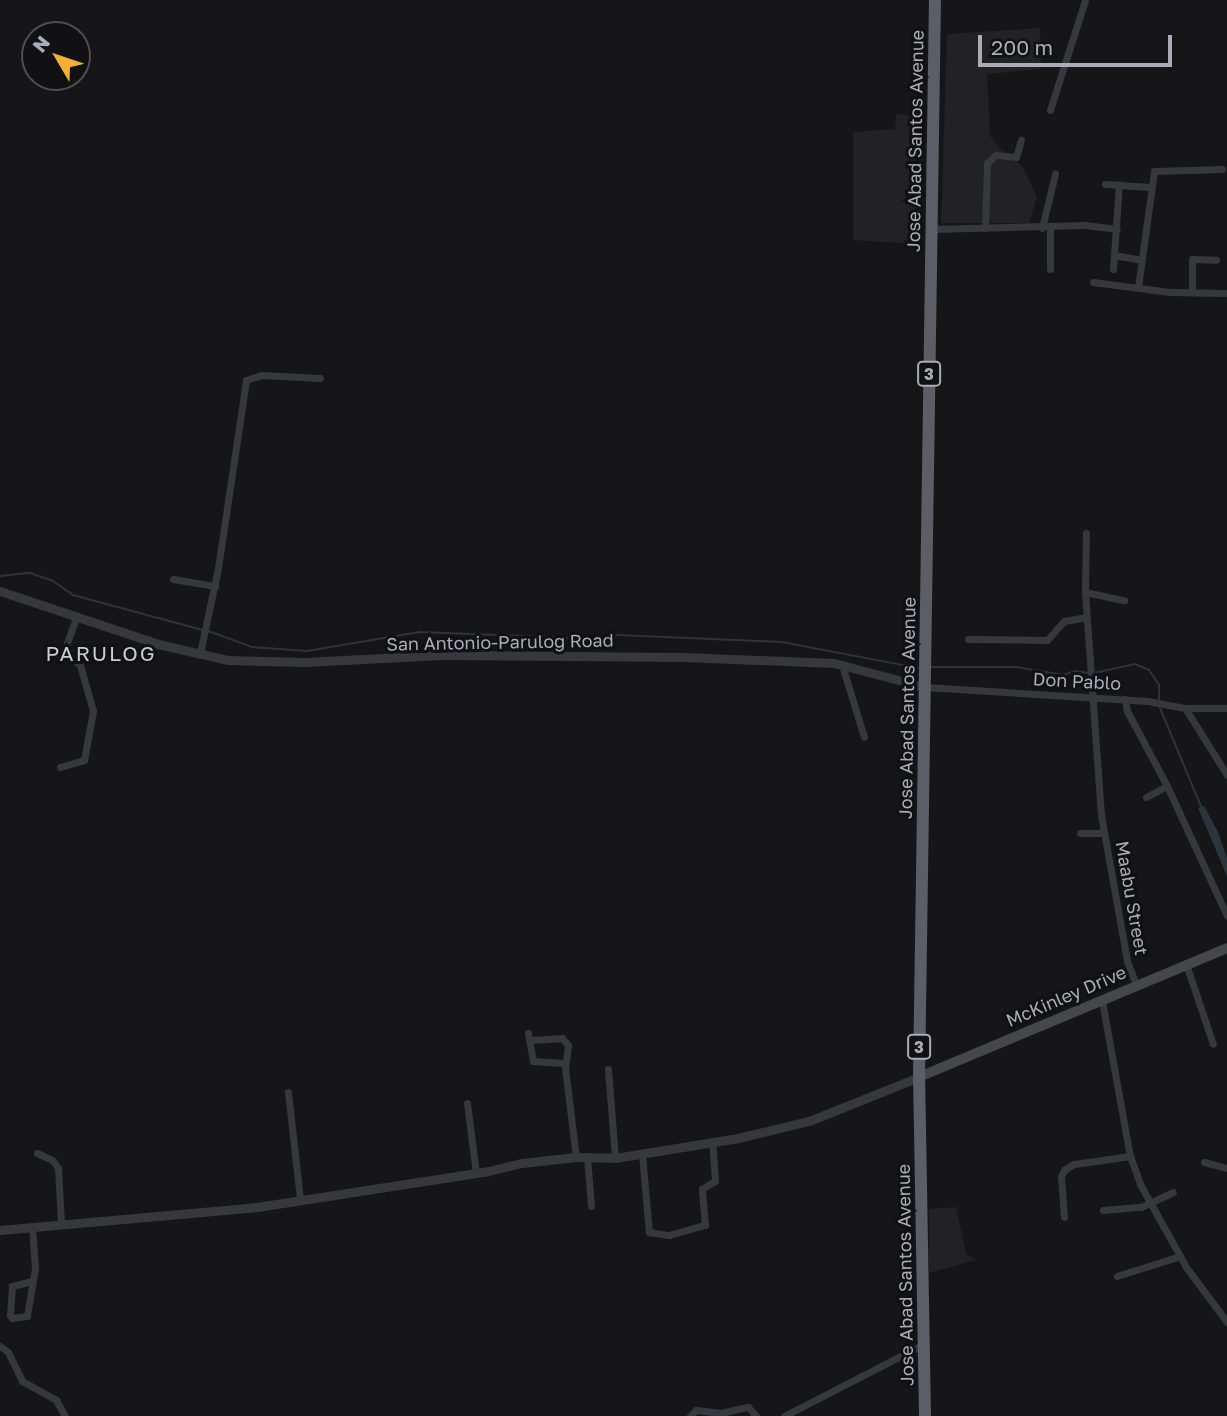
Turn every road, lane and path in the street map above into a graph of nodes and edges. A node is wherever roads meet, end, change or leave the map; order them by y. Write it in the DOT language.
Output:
graph roads {
  1 [pos="935,0"];
  2 [pos="1085,0"];
  3 [pos="1050,110"];
  4 [pos="1021,140"];
  5 [pos="1222,169"];
  6 [pos="1055,174"];
  7 [pos="1105,184"];
  8 [pos="1119,184"];
  9 [pos="1150,187"];
  10 [pos="985,228"];
  11 [pos="1046,228"];
  12 [pos="931,229"];
  13 [pos="1117,229"];
  14 [pos="1114,255"];
  15 [pos="1141,260"];
  16 [pos="1216,260"];
  17 [pos="1049,269"];
  18 [pos="1114,269"];
  19 [pos="1093,282"];
  20 [pos="1138,287"];
  21 [pos="1192,292"];
  22 [pos="1227,293"];
  23 [pos="320,378"];
  24 [pos="1086,533"];
  25 [pos="173,579"];
  26 [pos="215,586"];
  27 [pos="0,591"];
  28 [pos="1085,592"];
  29 [pos="1124,600"];
  30 [pos="1086,617"];
  31 [pos="76,618"];
  32 [pos="968,639"];
  33 [pos="200,653"];
  34 [pos="842,665"];
  35 [pos="925,677"];
  36 [pos="1093,698"];
  37 [pos="1125,699"];
  38 [pos="1185,708"];
  39 [pos="1227,708"];
  40 [pos="864,737"];
  41 [pos="60,767"];
  42 [pos="1227,775"];
  43 [pos="1167,786"];
  44 [pos="1146,797"];
  45 [pos="1080,832"];
  46 [pos="1104,833"];
  47 [pos="1227,916"];
  48 [pos="1227,948"];
  49 [pos="1186,964"];
  50 [pos="1136,985"];
  51 [pos="1102,1001"];
  52 [pos="1213,1044"];
  53 [pos="565,1063"];
  54 [pos="608,1069"];
  55 [pos="919,1077"];
  56 [pos="288,1092"];
  57 [pos="467,1103"];
  58 [pos="712,1142"];
  59 [pos="37,1153"];
  60 [pos="642,1154"];
  61 [pos="1130,1156"];
  62 [pos="576,1157"];
  63 [pos="587,1157"];
  64 [pos="615,1158"];
  65 [pos="1204,1162"];
  66 [pos="1227,1168"];
  67 [pos="476,1172"];
  68 [pos="1173,1192"];
  69 [pos="300,1199"];
  70 [pos="1151,1203"];
  71 [pos="591,1206"];
  72 [pos="1103,1210"];
  73 [pos="1065,1217"];
  74 [pos="61,1224"];
  75 [pos="32,1227"];
  76 [pos="0,1230"];
  77 [pos="1180,1256"];
  78 [pos="1117,1276"];
  79 [pos="32,1281"];
  80 [pos="1227,1322"];
  81 [pos="924,1344"];
  82 [pos="0,1346"];
  83 [pos="65,1416"];
  84 [pos="690,1416"];
  85 [pos="756,1416"];
  86 [pos="784,1416"];
  87 [pos="925,1416"];
  1 -- 12 [label="highway, Jose Abad Santos Avenue / 3"];
  2 -- 3 [label="street"];
  4 -- 10 [label="street"];
  5 -- 9 [label="street"];
  6 -- 11 [label="street"];
  7 -- 8 [label="street"];
  8 -- 9 [label="street"];
  8 -- 13 [label="street"];
  9 -- 15 [label="street"];
  10 -- 11 [label="street"];
  10 -- 12 [label="street"];
  11 -- 13 [label="street"];
  11 -- 17 [label="street"];
  12 -- 35 [label="highway, Jose Abad Santos Avenue / 3"];
  13 -- 14 [label="street"];
  14 -- 15 [label="street"];
  14 -- 18 [label="street"];
  15 -- 20 [label="street"];
  16 -- 21 [label="street"];
  19 -- 20 [label="street"];
  20 -- 21 [label="street"];
  21 -- 22 [label="street"];
  23 -- 26 [label="street"];
  24 -- 28 [label="street, Maabu Street"];
  25 -- 26 [label="street"];
  26 -- 33 [label="street"];
  27 -- 31 [label="street, San Antonio-Parulog Road"];
  28 -- 29 [label="street"];
  28 -- 30 [label="street, Maabu Street"];
  30 -- 32 [label="street"];
  30 -- 36 [label="street, Maabu Street"];
  31 -- 33 [label="street, San Antonio-Parulog Road"];
  31 -- 41 [label="street"];
  33 -- 34 [label="street, San Antonio-Parulog Road"];
  34 -- 35 [label="street, San Antonio-Parulog Road"];
  34 -- 40 [label="street"];
  35 -- 36 [label="street, Don Pablo"];
  35 -- 55 [label="highway, Jose Abad Santos Avenue / 3"];
  36 -- 37 [label="street, Don Pablo"];
  36 -- 46 [label="street, Maabu Street"];
  37 -- 38 [label="street, Don Pablo"];
  37 -- 43 [label="street"];
  38 -- 39 [label="street, Don Pablo"];
  38 -- 42 [label="street"];
  43 -- 44 [label="street"];
  43 -- 47 [label="street"];
  45 -- 46 [label="street"];
  46 -- 50 [label="street, Maabu Street"];
  48 -- 49 [label="main road, McKinley Drive"];
  49 -- 50 [label="main road, McKinley Drive"];
  49 -- 52 [label="street"];
  50 -- 51 [label="main road, McKinley Drive"];
  51 -- 55 [label="main road, McKinley Drive"];
  51 -- 61 [label="street"];
  53 -- 53 [label="street"];
  53 -- 62 [label="street"];
  54 -- 64 [label="street"];
  55 -- 58 [label="street"];
  55 -- 81 [label="highway, Jose Abad Santos Avenue / 3"];
  56 -- 69 [label="street"];
  57 -- 67 [label="street"];
  58 -- 60 [label="street"];
  58 -- 60 [label="street"];
  59 -- 74 [label="street"];
  60 -- 64 [label="street"];
  61 -- 70 [label="street"];
  61 -- 73 [label="street"];
  62 -- 63 [label="street"];
  62 -- 67 [label="street"];
  63 -- 64 [label="street"];
  63 -- 71 [label="street"];
  65 -- 66 [label="street"];
  67 -- 69 [label="street"];
  68 -- 70 [label="street"];
  69 -- 74 [label="street"];
  70 -- 72 [label="street"];
  70 -- 77 [label="street"];
  74 -- 75 [label="street"];
  75 -- 76 [label="street"];
  75 -- 79 [label="street"];
  77 -- 78 [label="street"];
  77 -- 80 [label="street"];
  79 -- 79 [label="street"];
  81 -- 86 [label="street"];
  81 -- 87 [label="highway, Jose Abad Santos Avenue / 3"];
  82 -- 83 [label="street"];
  84 -- 85 [label="street"];
}
